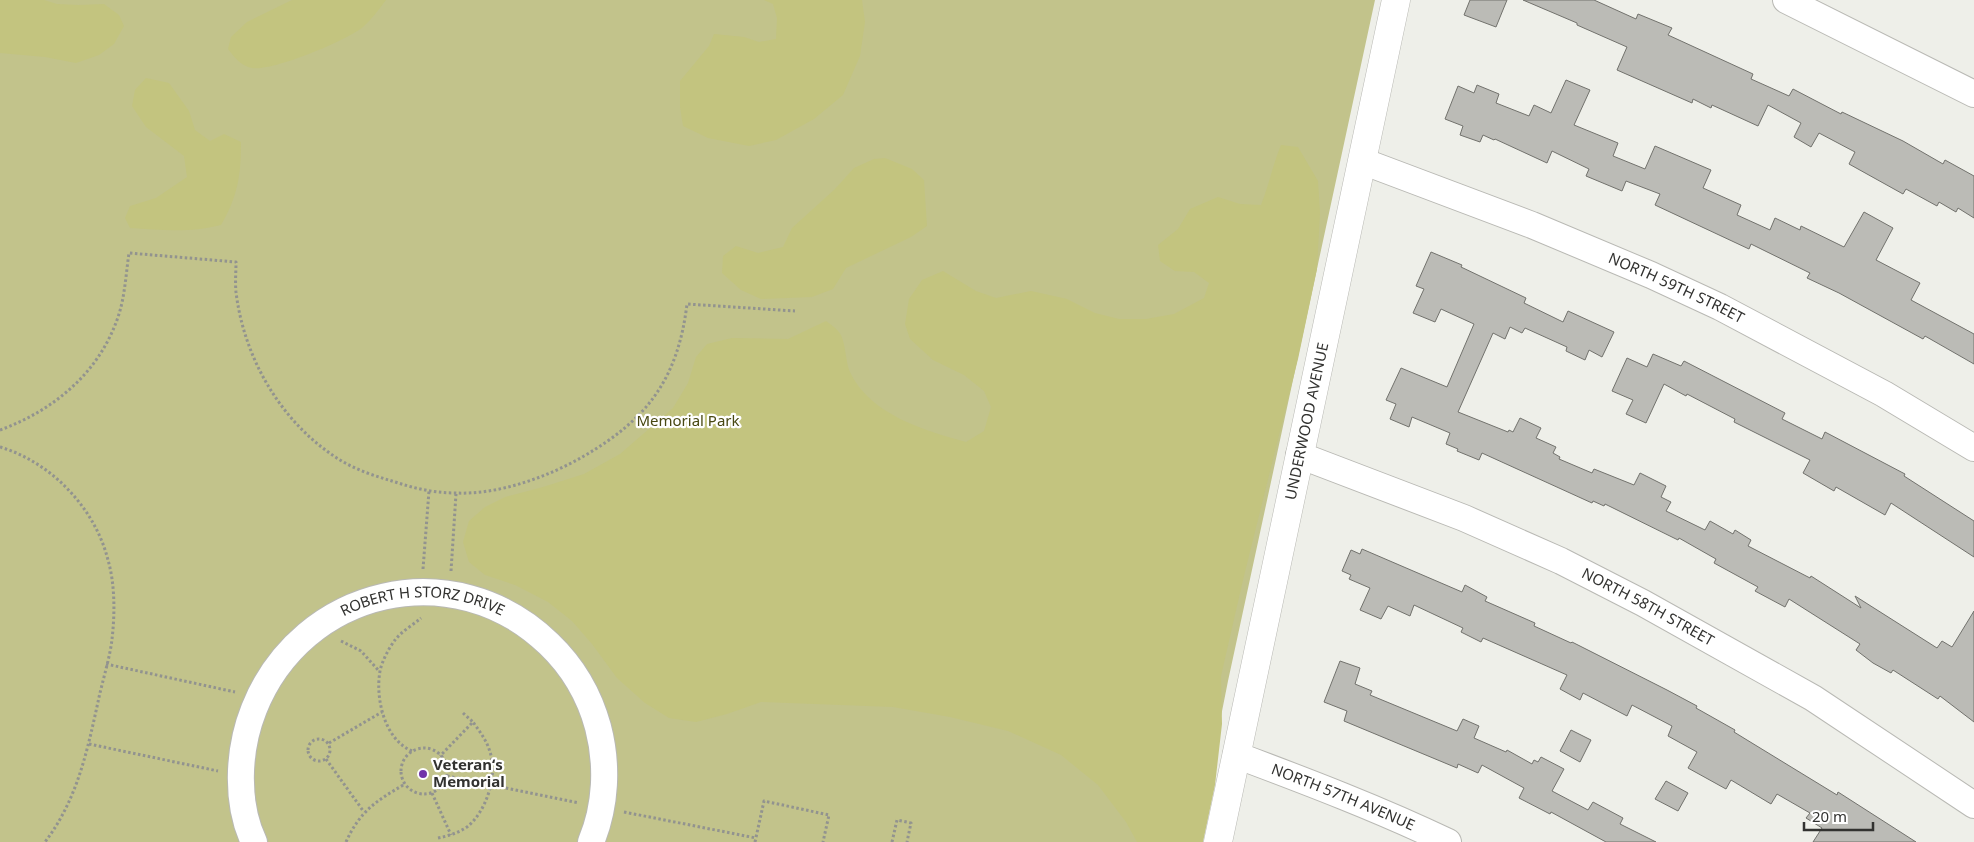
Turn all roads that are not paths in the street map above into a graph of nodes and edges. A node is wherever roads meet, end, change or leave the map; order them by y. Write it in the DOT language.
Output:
graph roads {
  1 [pos="1396,0"];
  2 [pos="1786,0"];
  3 [pos="1974,94"];
  4 [pos="1362,161"];
  5 [pos="1974,448"];
  6 [pos="1299,455"];
  7 [pos="1236,755"];
  8 [pos="1974,805"];
  9 [pos="254,842"];
  10 [pos="591,842"];
  11 [pos="1218,842"];
  12 [pos="1448,842"];
  1 -- 4 [label="main road, UNDERWOOD AVENUE"];
  2 -- 3 [label="street"];
  4 -- 5 [label="street, NORTH 59TH STREET"];
  4 -- 6 [label="main road, UNDERWOOD AVENUE"];
  6 -- 7 [label="main road, UNDERWOOD AVENUE"];
  6 -- 8 [label="street, NORTH 58TH STREET"];
  7 -- 11 [label="main road, UNDERWOOD AVENUE"];
  7 -- 12 [label="street, NORTH 57TH AVENUE"];
  9 -- 10 [label="street, ROBERT H STORZ DRIVE"];
}
